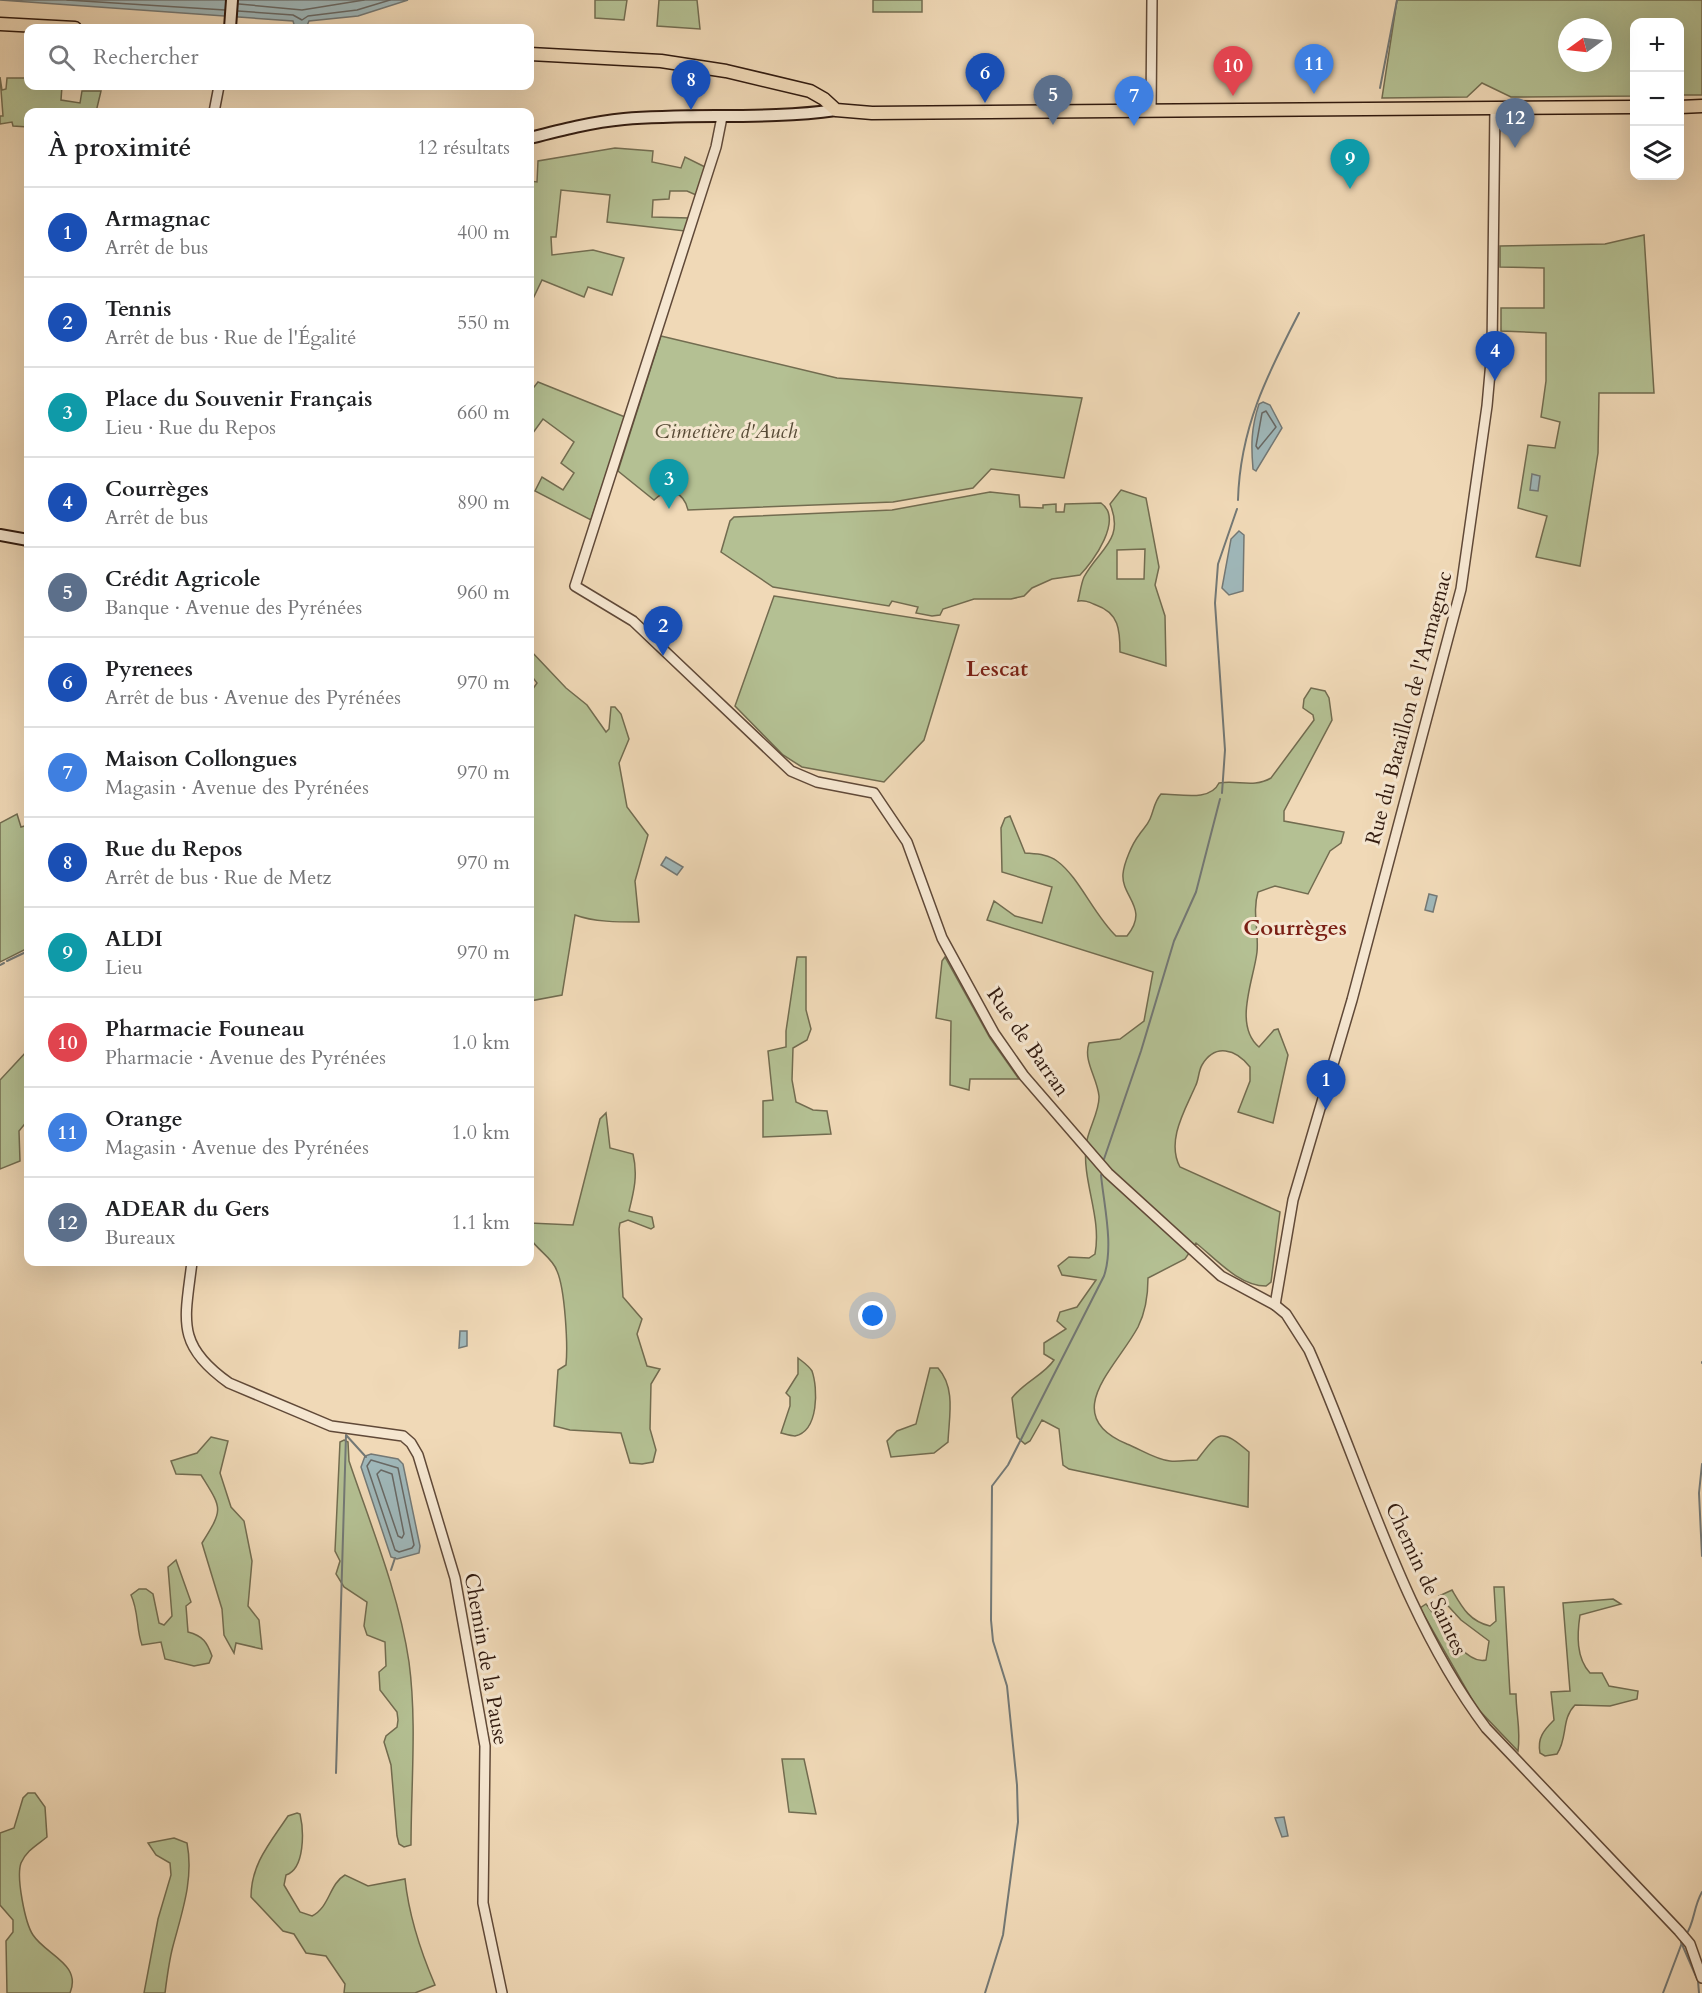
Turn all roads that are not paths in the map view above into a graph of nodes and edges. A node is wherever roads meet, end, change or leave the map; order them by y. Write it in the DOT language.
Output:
graph roads {
  1 [pos="232,0"];
  2 [pos="1152,0"];
  3 [pos="0,24"];
  4 [pos="231,24"];
  5 [pos="24,25"];
  6 [pos="534,54"];
  7 [pos="218,90"];
  8 [pos="1684,106"];
  9 [pos="1702,106"];
  10 [pos="1630,107"];
  11 [pos="215,108"];
  12 [pos="1495,108"];
  13 [pos="836,110"];
  14 [pos="1151,111"];
  15 [pos="722,117"];
  16 [pos="534,137"];
  17 [pos="0,535"];
  18 [pos="24,539"];
  19 [pos="192,1266"];
  20 [pos="1275,1305"];
  21 [pos="1702,1978"];
  22 [pos="502,1993"];
  1 -- 4 [label="main road"];
  2 -- 14 [label="street"];
  3 -- 5 [label="main road"];
  6 -- 13 [label="main road"];
  7 -- 11 [label="street"];
  8 -- 9 [label="main road"];
  10 -- 12 [label="main road"];
  12 -- 14 [label="main road"];
  12 -- 20 [label="street, Rue du Bataillon de l'Armagnac"];
  13 -- 14 [label="main road"];
  13 -- 15 [label="main road"];
  15 -- 16 [label="main road"];
  15 -- 20 [label="street, Rue de Barran"];
  17 -- 18 [label="main road"];
  19 -- 22 [label="street, Chemin de la Pause"];
  20 -- 21 [label="street, Chemin de Saintes"];
}
